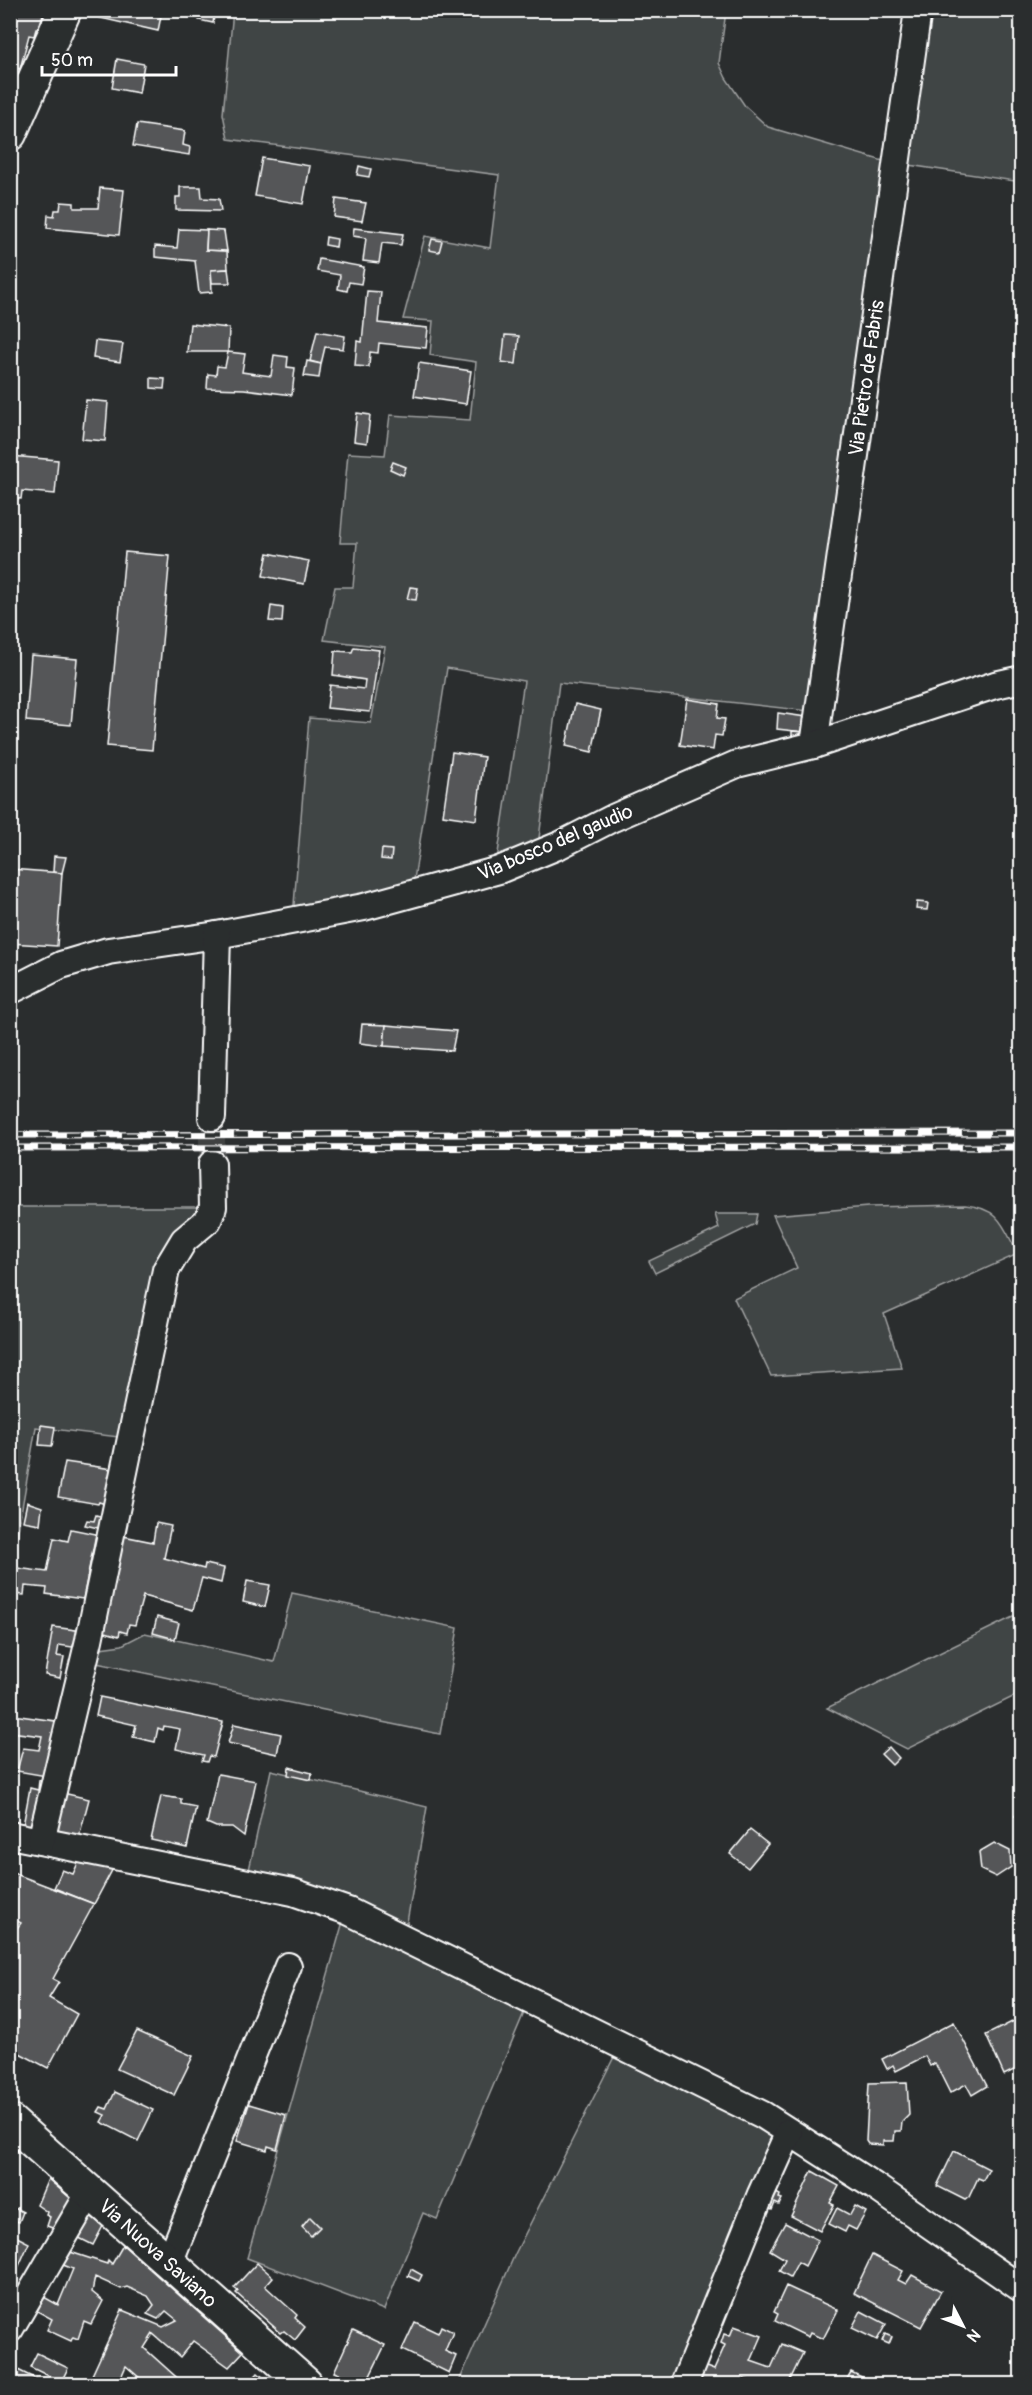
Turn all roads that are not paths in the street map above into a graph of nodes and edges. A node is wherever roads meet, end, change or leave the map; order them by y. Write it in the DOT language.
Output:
graph roads {
  1 [pos="65,10"];
  2 [pos="918,10"];
  3 [pos="10,134"];
  4 [pos="1022,679"];
  5 [pos="814,745"];
  6 [pos="217,935"];
  7 [pos="10,991"];
  8 [pos="212,1117"];
  9 [pos="212,1164"];
  10 [pos="10,1835"];
  11 [pos="41,1841"];
  12 [pos="288,1966"];
  13 [pos="10,2121"];
  14 [pos="789,2132"];
  15 [pos="90,2192"];
  16 [pos="169,2263"];
  17 [pos="1022,2289"];
  18 [pos="10,2329"];
  19 [pos="306,2385"];
  20 [pos="684,2385"];
  1 -- 3 [label="main road"];
  2 -- 5 [label="street, Via Pietro de Fabris"];
  4 -- 5 [label="street, Via bosco del gaudio"];
  5 -- 6 [label="street, Via bosco del gaudio"];
  6 -- 7 [label="street, Via bosco del gaudio"];
  6 -- 8 [label="street"];
  9 -- 11 [label="street"];
  10 -- 11 [label="street"];
  11 -- 14 [label="street"];
  12 -- 16 [label="street"];
  13 -- 15 [label="main road, Via Nuova Saviano"];
  14 -- 17 [label="street"];
  14 -- 20 [label="street"];
  15 -- 16 [label="main road, Via Nuova Saviano"];
  15 -- 18 [label="street"];
  16 -- 19 [label="main road, Via Nuova Saviano"];
}
